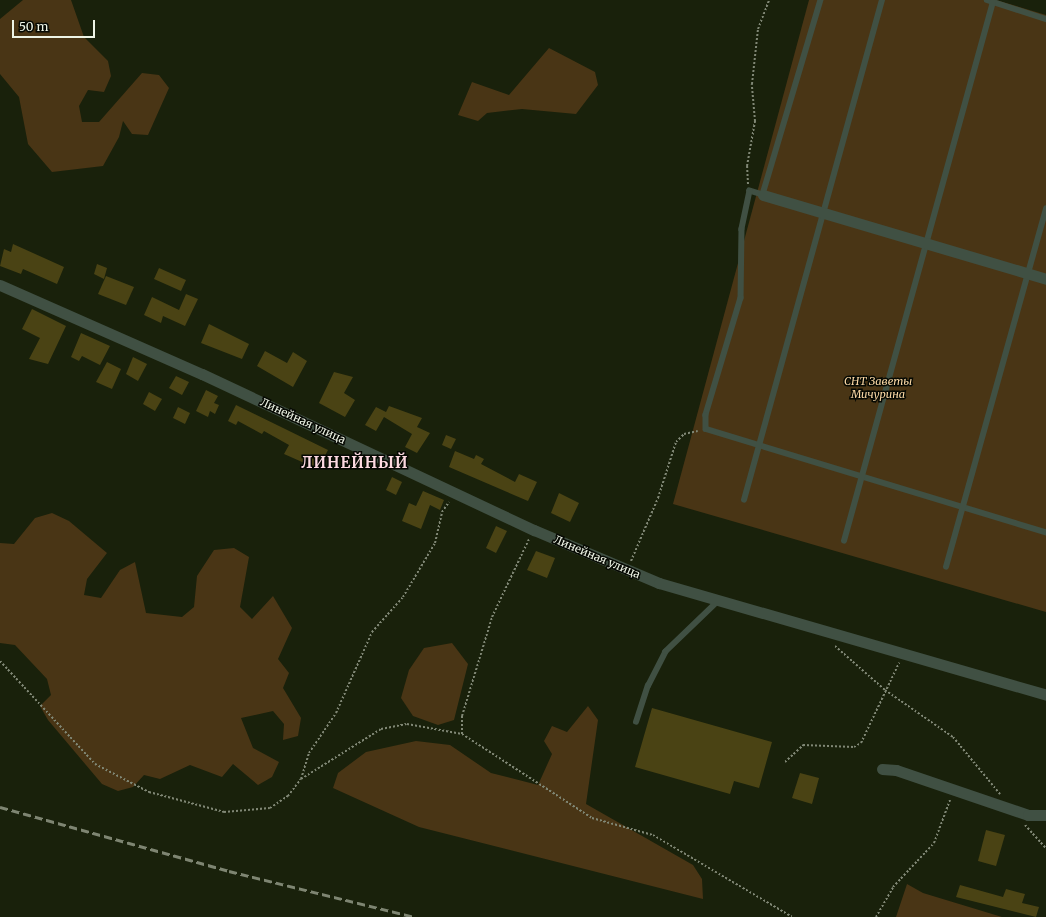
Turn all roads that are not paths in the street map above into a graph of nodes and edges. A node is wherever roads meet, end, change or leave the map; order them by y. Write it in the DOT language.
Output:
graph roads {
  1 [pos="821,0"];
  2 [pos="882,0"];
  3 [pos="990,1"];
  4 [pos="1046,19"];
  5 [pos="763,194"];
  6 [pos="1046,209"];
  7 [pos="823,212"];
  8 [pos="926,243"];
  9 [pos="1028,274"];
  10 [pos="1046,279"];
  11 [pos="0,285"];
  12 [pos="757,445"];
  13 [pos="860,476"];
  14 [pos="744,500"];
  15 [pos="961,506"];
  16 [pos="1046,532"];
  17 [pos="844,541"];
  18 [pos="946,567"];
  19 [pos="717,602"];
  20 [pos="1046,695"];
  21 [pos="636,722"];
  22 [pos="882,769"];
  23 [pos="1046,815"];
  1 -- 5 [label="lane"];
  2 -- 7 [label="lane"];
  3 -- 4 [label="lane"];
  3 -- 8 [label="lane"];
  5 -- 7 [label="street"];
  5 -- 12 [label="lane"];
  6 -- 9 [label="lane"];
  7 -- 8 [label="street"];
  7 -- 12 [label="lane"];
  8 -- 9 [label="street"];
  8 -- 13 [label="lane"];
  9 -- 10 [label="street"];
  9 -- 15 [label="lane"];
  11 -- 19 [label="street, Линейная улица"];
  12 -- 13 [label="lane"];
  12 -- 14 [label="lane"];
  13 -- 15 [label="lane"];
  13 -- 17 [label="lane"];
  15 -- 16 [label="lane"];
  15 -- 18 [label="lane"];
  19 -- 20 [label="street, Линейная улица"];
  19 -- 21 [label="lane"];
  22 -- 23 [label="street"];
}
